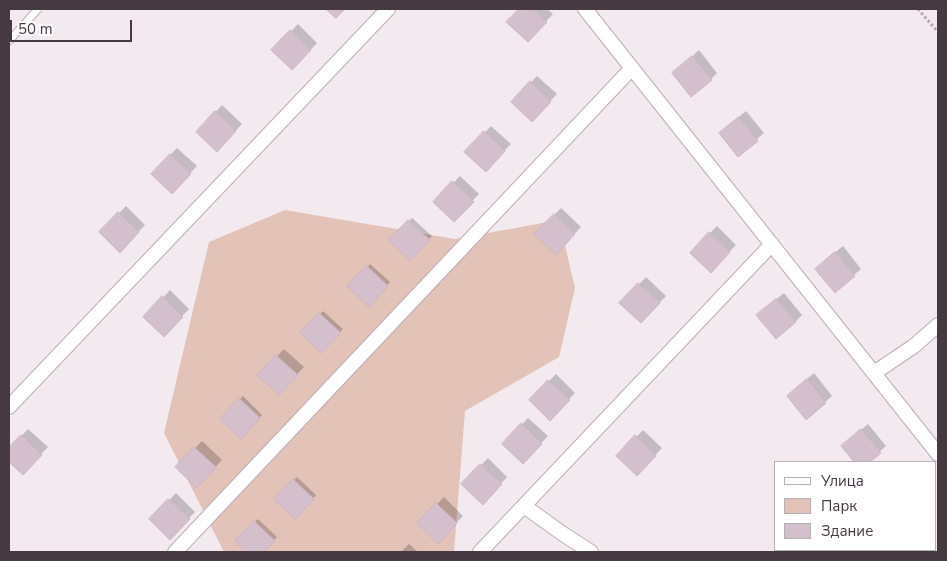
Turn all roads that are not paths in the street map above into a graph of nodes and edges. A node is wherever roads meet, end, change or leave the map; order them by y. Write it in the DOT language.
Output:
graph roads {
  1 [pos="38,9"];
  2 [pos="388,9"];
  3 [pos="585,9"];
  4 [pos="9,41"];
  5 [pos="632,68"];
  6 [pos="772,244"];
  7 [pos="938,325"];
  8 [pos="874,373"];
  9 [pos="9,407"];
  10 [pos="938,454"];
  11 [pos="524,506"];
  12 [pos="175,552"];
  13 [pos="480,552"];
  14 [pos="591,552"];
  1 -- 4 [label="lane"];
  2 -- 9 [label="street"];
  3 -- 5 [label="street"];
  5 -- 6 [label="street"];
  5 -- 12 [label="street"];
  6 -- 8 [label="street"];
  6 -- 11 [label="street"];
  7 -- 8 [label="street"];
  8 -- 10 [label="street"];
  11 -- 13 [label="street"];
  11 -- 14 [label="street"];
}
